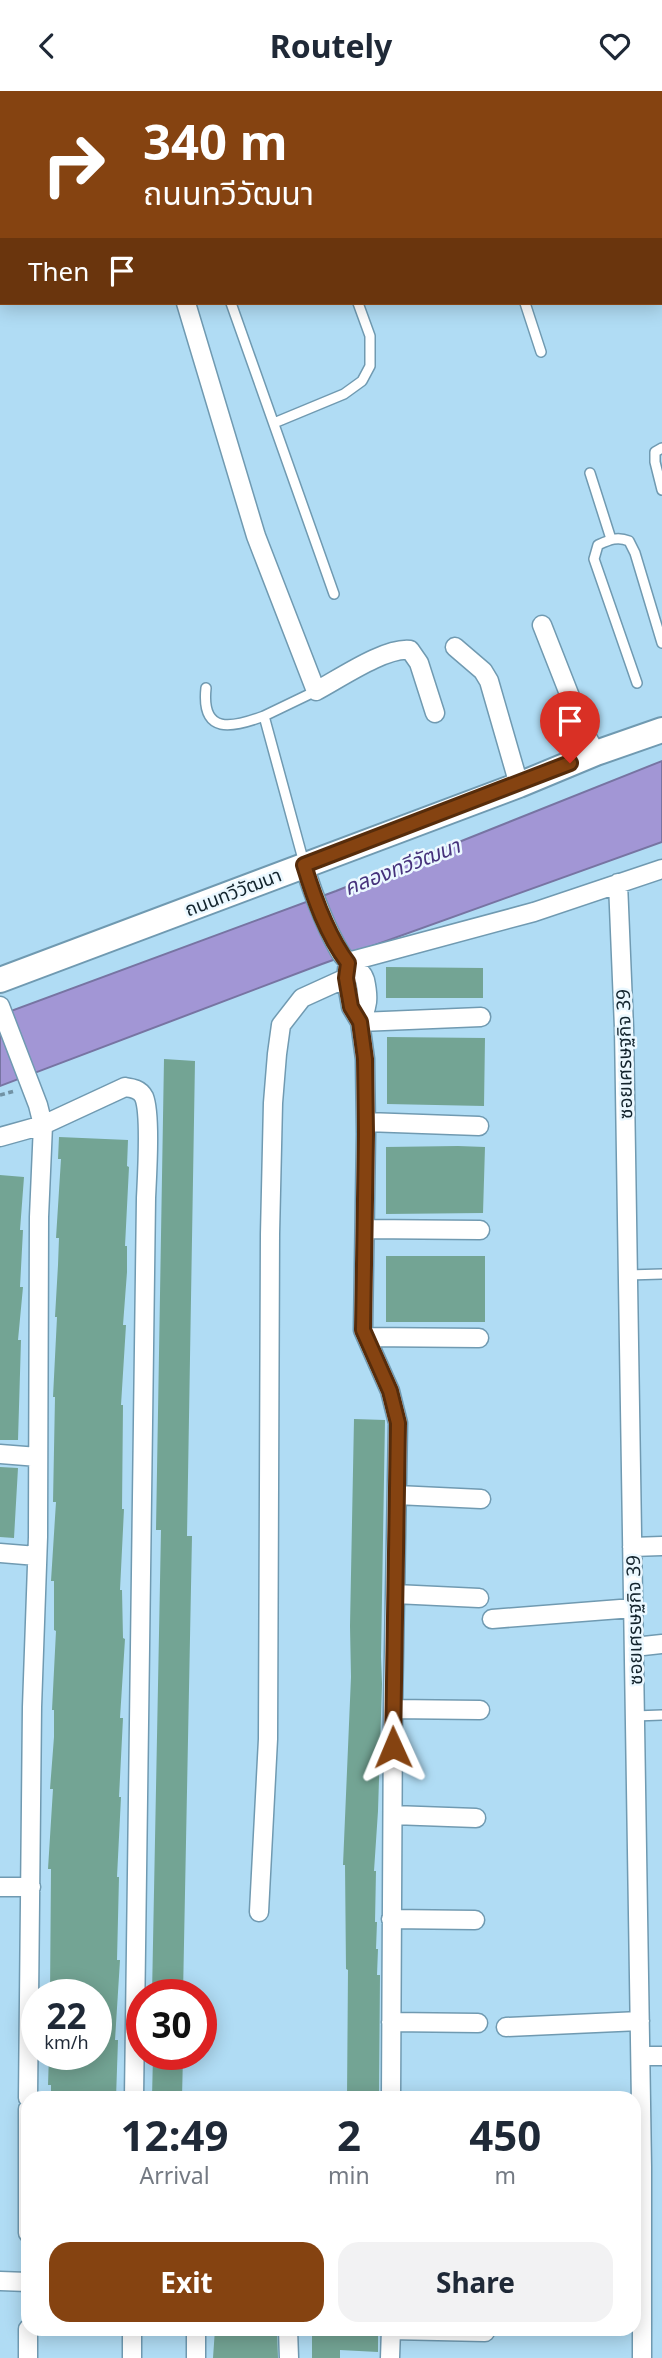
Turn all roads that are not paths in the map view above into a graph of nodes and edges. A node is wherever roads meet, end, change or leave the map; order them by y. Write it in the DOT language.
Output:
graph roads {
  1 [pos="187,305"];
  2 [pos="232,305"];
  3 [pos="360,305"];
  4 [pos="526,305"];
  5 [pos="541,352"];
  6 [pos="274,423"];
  7 [pos="662,448"];
  8 [pos="590,473"];
  9 [pos="662,490"];
  10 [pos="611,539"];
  11 [pos="334,594"];
  12 [pos="542,625"];
  13 [pos="662,643"];
  14 [pos="455,647"];
  15 [pos="636,683"];
  16 [pos="206,688"];
  17 [pos="316,691"];
  18 [pos="435,713"];
  19 [pos="264,716"];
  20 [pos="662,730"];
  21 [pos="596,753"];
  22 [pos="519,785"];
  23 [pos="304,865"];
  24 [pos="662,869"];
  25 [pos="618,883"];
  26 [pos="345,964"];
  27 [pos="0,979"];
  28 [pos="4,1014"];
  29 [pos="481,1017"];
  30 [pos="360,1022"];
  31 [pos="366,1122"];
  32 [pos="43,1125"];
  33 [pos="479,1126"];
  34 [pos="0,1137"];
  35 [pos="365,1229"];
  36 [pos="480,1230"];
  37 [pos="662,1274"];
  38 [pos="628,1275"];
  39 [pos="366,1336"];
  40 [pos="479,1338"];
  41 [pos="0,1454"];
  42 [pos="38,1457"];
  43 [pos="397,1495"];
  44 [pos="481,1499"];
  45 [pos="662,1546"];
  46 [pos="632,1547"];
  47 [pos="0,1553"];
  48 [pos="37,1556"];
  49 [pos="395,1594"];
  50 [pos="479,1598"];
  51 [pos="633,1608"];
  52 [pos="492,1619"];
  53 [pos="662,1644"];
  54 [pos="634,1647"];
  55 [pos="393,1709"];
  56 [pos="480,1710"];
  57 [pos="635,1716"];
  58 [pos="662,1716"];
  59 [pos="393,1815"];
  60 [pos="477,1818"];
  61 [pos="0,1887"];
  62 [pos="31,1887"];
  63 [pos="259,1912"];
  64 [pos="391,1919"];
  65 [pos="475,1920"];
  66 [pos="640,2021"];
  67 [pos="391,2022"];
  68 [pos="478,2023"];
  69 [pos="506,2027"];
  70 [pos="640,2056"];
  71 [pos="662,2056"];
  72 [pos="28,2091"];
  73 [pos="134,2091"];
  74 [pos="391,2091"];
  75 [pos="639,2091"];
  76 [pos="0,2281"];
  77 [pos="21,2282"];
  78 [pos="641,2325"];
  79 [pos="28,2336"];
  80 [pos="132,2336"];
  81 [pos="196,2336"];
  82 [pos="288,2336"];
  83 [pos="391,2336"];
  84 [pos="28,2358"];
  85 [pos="132,2358"];
  86 [pos="196,2358"];
  87 [pos="289,2358"];
  88 [pos="390,2358"];
  89 [pos="642,2358"];
  1 -- 17 [label="street"];
  2 -- 6 [label="lane"];
  3 -- 6 [label="lane"];
  4 -- 5 [label="lane"];
  6 -- 11 [label="lane"];
  7 -- 9 [label="lane"];
  8 -- 10 [label="lane"];
  10 -- 13 [label="lane"];
  10 -- 15 [label="lane"];
  12 -- 21 [label="street"];
  14 -- 22 [label="street"];
  16 -- 19 [label="lane"];
  17 -- 18 [label="street"];
  17 -- 19 [label="lane"];
  19 -- 23 [label="lane"];
  20 -- 21 [label="main road, ถนนทวีวัฒนา"];
  21 -- 22 [label="main road, ถนนทวีวัฒนา"];
  22 -- 23 [label="main road, ถนนทวีวัฒนา"];
  23 -- 26 [label="street"];
  23 -- 27 [label="main road, ถนนทวีวัฒนา"];
  24 -- 25 [label="street"];
  25 -- 26 [label="street"];
  25 -- 38 [label="street, ซอยเศรษฐกิจ 39"];
  26 -- 30 [label="street"];
  26 -- 63 [label="street"];
  28 -- 32 [label="street"];
  29 -- 30 [label="street"];
  30 -- 31 [label="street"];
  31 -- 33 [label="street"];
  31 -- 35 [label="street"];
  32 -- 34 [label="street"];
  32 -- 42 [label="street"];
  32 -- 73 [label="street"];
  35 -- 36 [label="street"];
  35 -- 39 [label="street"];
  37 -- 38 [label="lane"];
  38 -- 46 [label="street, ซอยเศรษฐกิจ 39"];
  39 -- 40 [label="street"];
  39 -- 43 [label="street"];
  41 -- 42 [label="street"];
  42 -- 48 [label="street"];
  43 -- 44 [label="street"];
  43 -- 49 [label="street"];
  45 -- 46 [label="street"];
  46 -- 51 [label="street, ซอยเศรษฐกิจ 39"];
  47 -- 48 [label="street"];
  48 -- 62 [label="street"];
  49 -- 50 [label="street"];
  49 -- 55 [label="street"];
  51 -- 52 [label="street"];
  51 -- 54 [label="street, ซอยเศรษฐกิจ 39"];
  53 -- 54 [label="street"];
  54 -- 57 [label="street, ซอยเศรษฐกิจ 39"];
  55 -- 56 [label="street"];
  55 -- 59 [label="street"];
  57 -- 58 [label="lane"];
  57 -- 66 [label="street, ซอยเศรษฐกิจ 39"];
  59 -- 60 [label="street"];
  59 -- 64 [label="street"];
  61 -- 62 [label="street"];
  62 -- 72 [label="street"];
  64 -- 65 [label="street"];
  64 -- 67 [label="street"];
  66 -- 69 [label="street"];
  66 -- 70 [label="street, ซอยเศรษฐกิจ 39"];
  67 -- 68 [label="street"];
  67 -- 74 [label="street"];
  70 -- 71 [label="street"];
  70 -- 75 [label="street, ซอยเศรษฐกิจ 39"];
  76 -- 77 [label="street"];
  78 -- 89 [label="street, ซอยเศรษฐกิจ 39"];
  79 -- 84 [label="street"];
  80 -- 85 [label="street"];
  81 -- 86 [label="street"];
  82 -- 87 [label="street"];
  83 -- 88 [label="street"];
}
